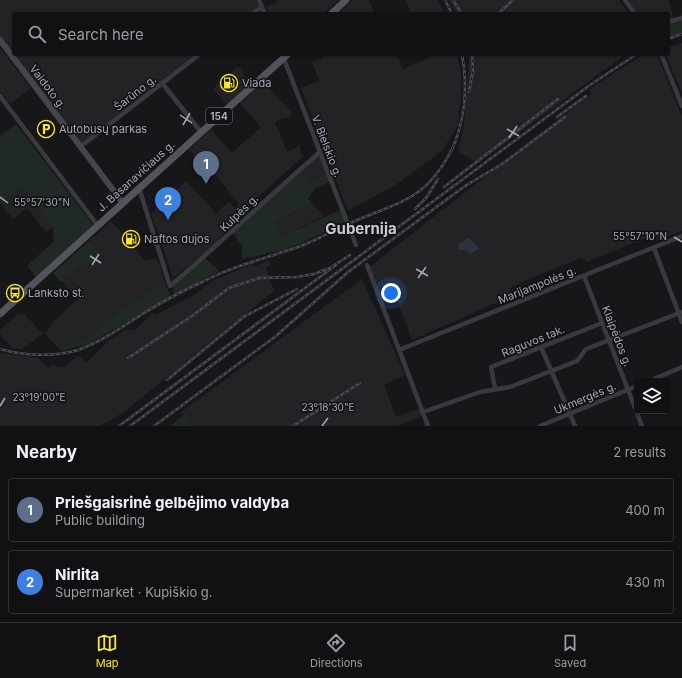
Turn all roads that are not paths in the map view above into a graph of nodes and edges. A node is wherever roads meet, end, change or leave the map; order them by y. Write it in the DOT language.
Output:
graph roads {
  1 [pos="259,0"];
  2 [pos="346,0"];
  3 [pos="625,0"];
  4 [pos="262,7"];
  5 [pos="255,12"];
  6 [pos="264,12"];
  7 [pos="333,12"];
  8 [pos="634,12"];
  9 [pos="682,18"];
  10 [pos="670,21"];
  11 [pos="0,40"];
  12 [pos="197,56"];
  13 [pos="283,56"];
  14 [pos="284,56"];
  15 [pos="663,56"];
  16 [pos="162,83"];
  17 [pos="0,96"];
  18 [pos="682,106"];
  19 [pos="201,132"];
  20 [pos="80,147"];
  21 [pos="320,152"];
  22 [pos="139,188"];
  23 [pos="123,203"];
  24 [pos="98,226"];
  25 [pos="682,236"];
  26 [pos="356,245"];
  27 [pos="654,248"];
  28 [pos="367,265"];
  29 [pos="584,276"];
  30 [pos="680,313"];
  31 [pos="0,314"];
  32 [pos="682,322"];
  33 [pos="602,323"];
  34 [pos="609,340"];
  35 [pos="542,347"];
  36 [pos="399,350"];
  37 [pos="682,368"];
  38 [pos="552,370"];
  39 [pos="657,378"];
  40 [pos="634,387"];
  41 [pos="495,388"];
  42 [pos="628,389"];
  43 [pos="423,412"];
  44 [pos="570,414"];
  45 [pos="428,426"];
  46 [pos="540,426"];
  47 [pos="575,426"];
  48 [pos="642,426"];
  1 -- 4 [label="street"];
  2 -- 7 [label="main road"];
  3 -- 8 [label="street"];
  4 -- 5 [label="street"];
  4 -- 6 [label="street"];
  9 -- 10 [label="street"];
  11 -- 20 [label="main road, Vaidoto g."];
  12 -- 16 [label="street, Šarūno g."];
  13 -- 19 [label="main road, J. Basanavičiaus g. / 154"];
  14 -- 21 [label="street, V. Bielskio g."];
  15 -- 18 [label="street"];
  16 -- 19 [label="street"];
  16 -- 20 [label="street, Šarūno g."];
  17 -- 24 [label="street"];
  19 -- 22 [label="main road, J. Basanavičiaus g. / 154"];
  20 -- 23 [label="main road, Vaidoto g."];
  21 -- 22 [label="street, Kulpės g."];
  21 -- 26 [label="street, V. Bielskio g."];
  22 -- 23 [label="main road, J. Basanavičiaus g. / 154"];
  23 -- 24 [label="main road, J. Basanavičiaus g. / 154"];
  24 -- 31 [label="main road, J. Basanavičiaus g. / 154"];
  25 -- 27 [label="street, Marijampolės g."];
  27 -- 29 [label="street, Marijampolės g."];
  27 -- 30 [label="street"];
  28 -- 36 [label="street"];
  29 -- 33 [label="street, Klaipėdos g."];
  29 -- 36 [label="street, Marijampolės g."];
  30 -- 32 [label="street"];
  30 -- 34 [label="street"];
  33 -- 34 [label="street, Klaipėdos g."];
  33 -- 35 [label="street, Raguvos tak."];
  34 -- 38 [label="street"];
  34 -- 42 [label="street, Klaipėdos g."];
  35 -- 38 [label="street"];
  35 -- 41 [label="street, Raguvos tak."];
  36 -- 43 [label="street"];
  37 -- 39 [label="street"];
  38 -- 41 [label="street"];
  38 -- 44 [label="street"];
  40 -- 42 [label="street, Ukmergės g."];
  41 -- 43 [label="street"];
  42 -- 44 [label="street, Ukmergės g."];
  42 -- 48 [label="street, Klaipėdos g."];
  43 -- 45 [label="street"];
  44 -- 46 [label="street, Ukmergės g."];
  44 -- 47 [label="street"];
}
